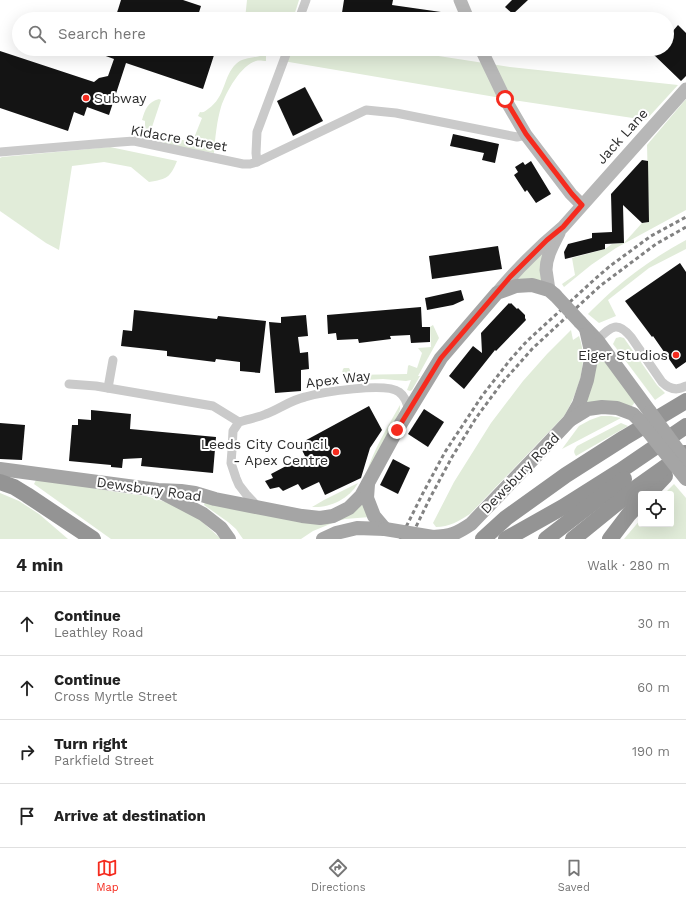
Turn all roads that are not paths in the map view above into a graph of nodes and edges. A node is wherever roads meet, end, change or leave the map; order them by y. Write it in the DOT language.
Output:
graph roads {
  1 [pos="306,0"];
  2 [pos="460,0"];
  3 [pos="302,12"];
  4 [pos="465,12"];
  5 [pos="285,56"];
  6 [pos="484,56"];
  7 [pos="686,89"];
  8 [pos="526,134"];
  9 [pos="0,152"];
  10 [pos="256,162"];
  11 [pos="582,205"];
  12 [pos="563,227"];
  13 [pos="552,292"];
  14 [pos="497,293"];
  15 [pos="583,325"];
  16 [pos="597,340"];
  17 [pos="113,360"];
  18 [pos="70,384"];
  19 [pos="686,386"];
  20 [pos="108,388"];
  21 [pos="686,401"];
  22 [pos="409,411"];
  23 [pos="645,416"];
  24 [pos="570,420"];
  25 [pos="239,422"];
  26 [pos="686,426"];
  27 [pos="686,431"];
  28 [pos="686,454"];
  29 [pos="686,461"];
  30 [pos="0,470"];
  31 [pos="686,479"];
  32 [pos="0,482"];
  33 [pos="368,484"];
  34 [pos="158,490"];
  35 [pos="651,491"];
  36 [pos="27,494"];
  37 [pos="638,504"];
  38 [pos="258,507"];
  39 [pos="385,529"];
  40 [pos="78,539"];
  41 [pos="93,539"];
  42 [pos="229,539"];
  43 [pos="323,539"];
  44 [pos="483,539"];
  45 [pos="506,539"];
  46 [pos="546,539"];
  47 [pos="573,539"];
  48 [pos="610,539"];
  1 -- 3 [label="street"];
  2 -- 4 [label="street"];
  5 -- 10 [label="street"];
  6 -- 8 [label="street"];
  7 -- 11 [label="street, Jack Lane"];
  8 -- 10 [label="street"];
  8 -- 11 [label="street"];
  9 -- 10 [label="street, Kidacre Street"];
  11 -- 12 [label="street, Jack Lane"];
  12 -- 13 [label="street"];
  12 -- 14 [label="street"];
  13 -- 14 [label="main road"];
  13 -- 15 [label="main road, Dewsbury Road, bridge"];
  14 -- 22 [label="main road"];
  15 -- 16 [label="main road, Dewsbury Road"];
  15 -- 24 [label="main road"];
  16 -- 19 [label="street"];
  16 -- 23 [label="main road, Dewsbury Road"];
  17 -- 20 [label="street"];
  18 -- 20 [label="street"];
  20 -- 25 [label="street"];
  21 -- 44 [label="highway"];
  22 -- 25 [label="street, Apex Way"];
  22 -- 33 [label="main road"];
  23 -- 24 [label="main road, Dewsbury Road"];
  23 -- 29 [label="main road, Dewsbury Road, bridge"];
  23 -- 31 [label="main road, Dewsbury Road, bridge"];
  24 -- 39 [label="main road, Dewsbury Road, bridge"];
  25 -- 38 [label="street"];
  26 -- 45 [label="highway"];
  27 -- 46 [label="highway"];
  28 -- 35 [label="highway"];
  28 -- 47 [label="highway"];
  30 -- 34 [label="main road, Dewsbury Road"];
  32 -- 36 [label="highway"];
  33 -- 38 [label="main road, Dewsbury Road"];
  33 -- 39 [label="main road"];
  34 -- 38 [label="main road, Dewsbury Road"];
  34 -- 42 [label="main road"];
  36 -- 40 [label="highway"];
  36 -- 41 [label="highway"];
  37 -- 48 [label="highway"];
  39 -- 43 [label="main road, Dewsbury Road"];
}
